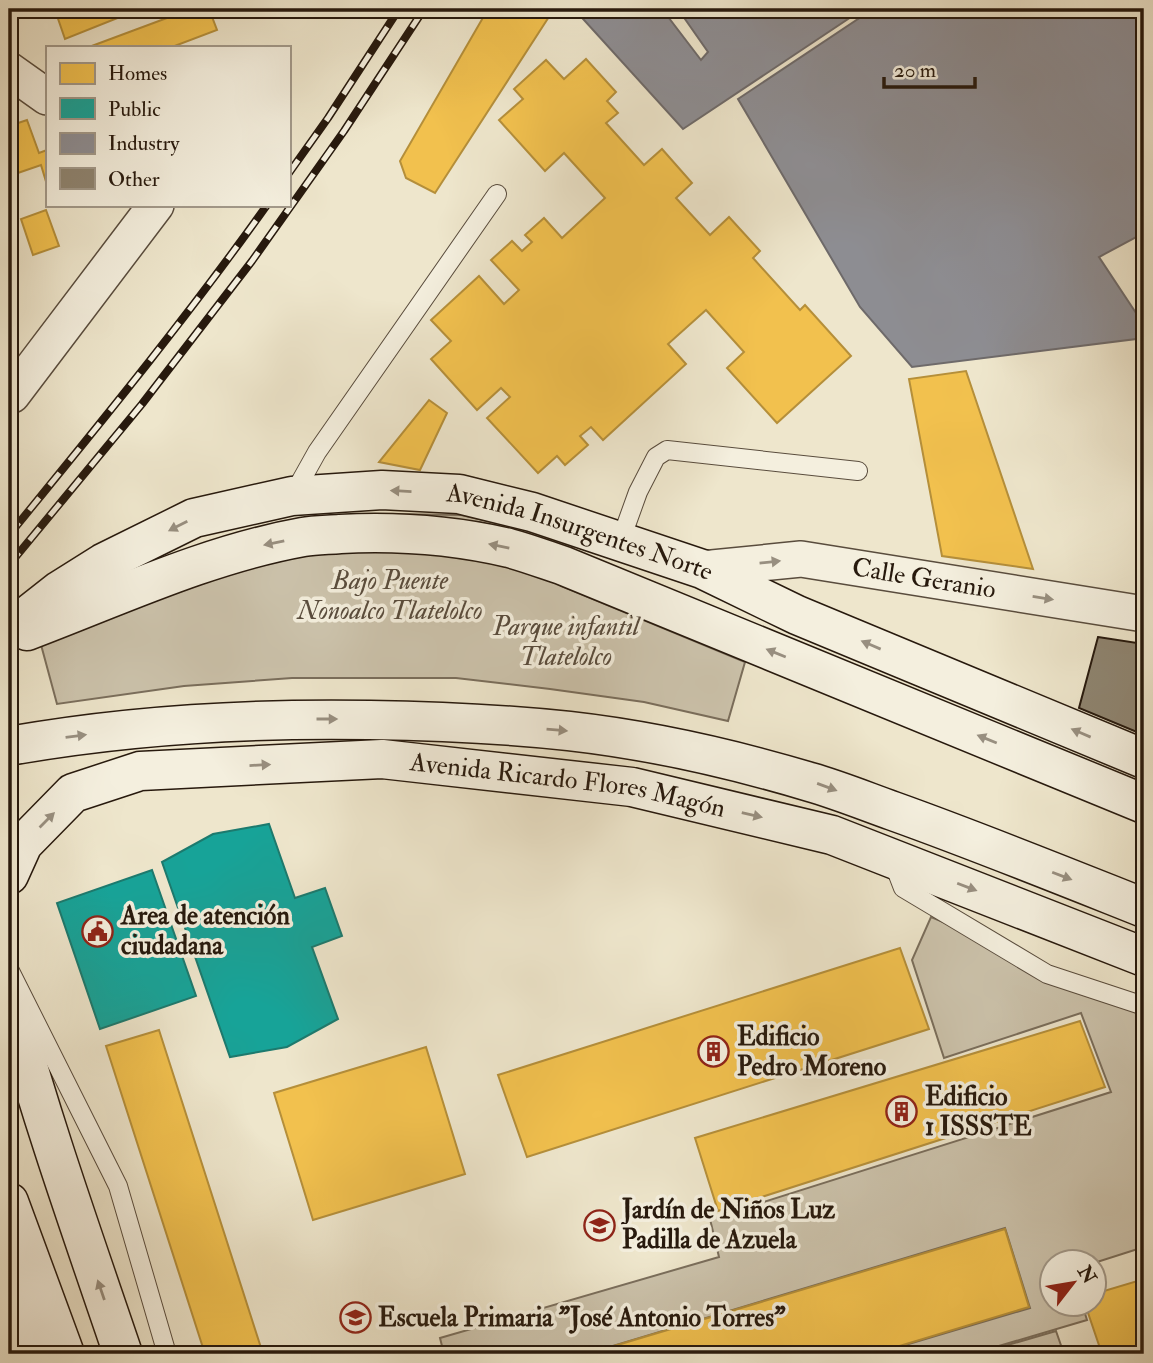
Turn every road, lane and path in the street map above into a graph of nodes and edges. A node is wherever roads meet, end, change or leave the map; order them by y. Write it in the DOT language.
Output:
graph roads {
  1 [pos="9,69"];
  2 [pos="46,96"];
  3 [pos="497,194"];
  4 [pos="155,206"];
  5 [pos="12,395"];
  6 [pos="858,471"];
  7 [pos="292,496"];
  8 [pos="620,542"];
  9 [pos="702,569"];
  10 [pos="1144,614"];
  11 [pos="9,630"];
  12 [pos="9,639"];
  13 [pos="9,746"];
  14 [pos="1144,759"];
  15 [pos="1144,804"];
  16 [pos="891,858"];
  17 [pos="9,875"];
  18 [pos="1144,908"];
  19 [pos="1144,957"];
  20 [pos="9,969"];
  21 [pos="9,999"];
  22 [pos="1144,1006"];
  23 [pos="14,1033"];
  24 [pos="9,1202"];
  25 [pos="9,1284"];
  26 [pos="24,1342"];
  27 [pos="65,1354"];
  28 [pos="122,1354"];
  29 [pos="167,1354"];
  1 -- 2 [label="street"];
  3 -- 7 [label="lane"];
  4 -- 5 [label="street"];
  6 -- 8 [label="lane"];
  8 -- 7 [label="street, Avenida Insurgentes Norte, one-way"];
  7 -- 11 [label="street, Avenida Insurgentes Norte, one-way"];
  8 -- 9 [label="street, Avenida Insurgentes Norte"];
  9 -- 10 [label="street, Calle Geranio, one-way"];
  14 -- 9 [label="street, Avenida Insurgentes Norte, one-way"];
  15 -- 12 [label="street, Avenida Insurgentes Norte, one-way"];
  13 -- 18 [label="street, one-way"];
  17 -- 16 [label="street, Avenida Ricardo Flores Magón, one-way"];
  16 -- 19 [label="street, Avenida Ricardo Flores Magón, one-way"];
  16 -- 22 [label="lane"];
  20 -- 29 [label="lane"];
  21 -- 23 [label="street"];
  28 -- 23 [label="street, one-way"];
  24 -- 27 [label="street"];
  25 -- 26 [label="street"];
}
